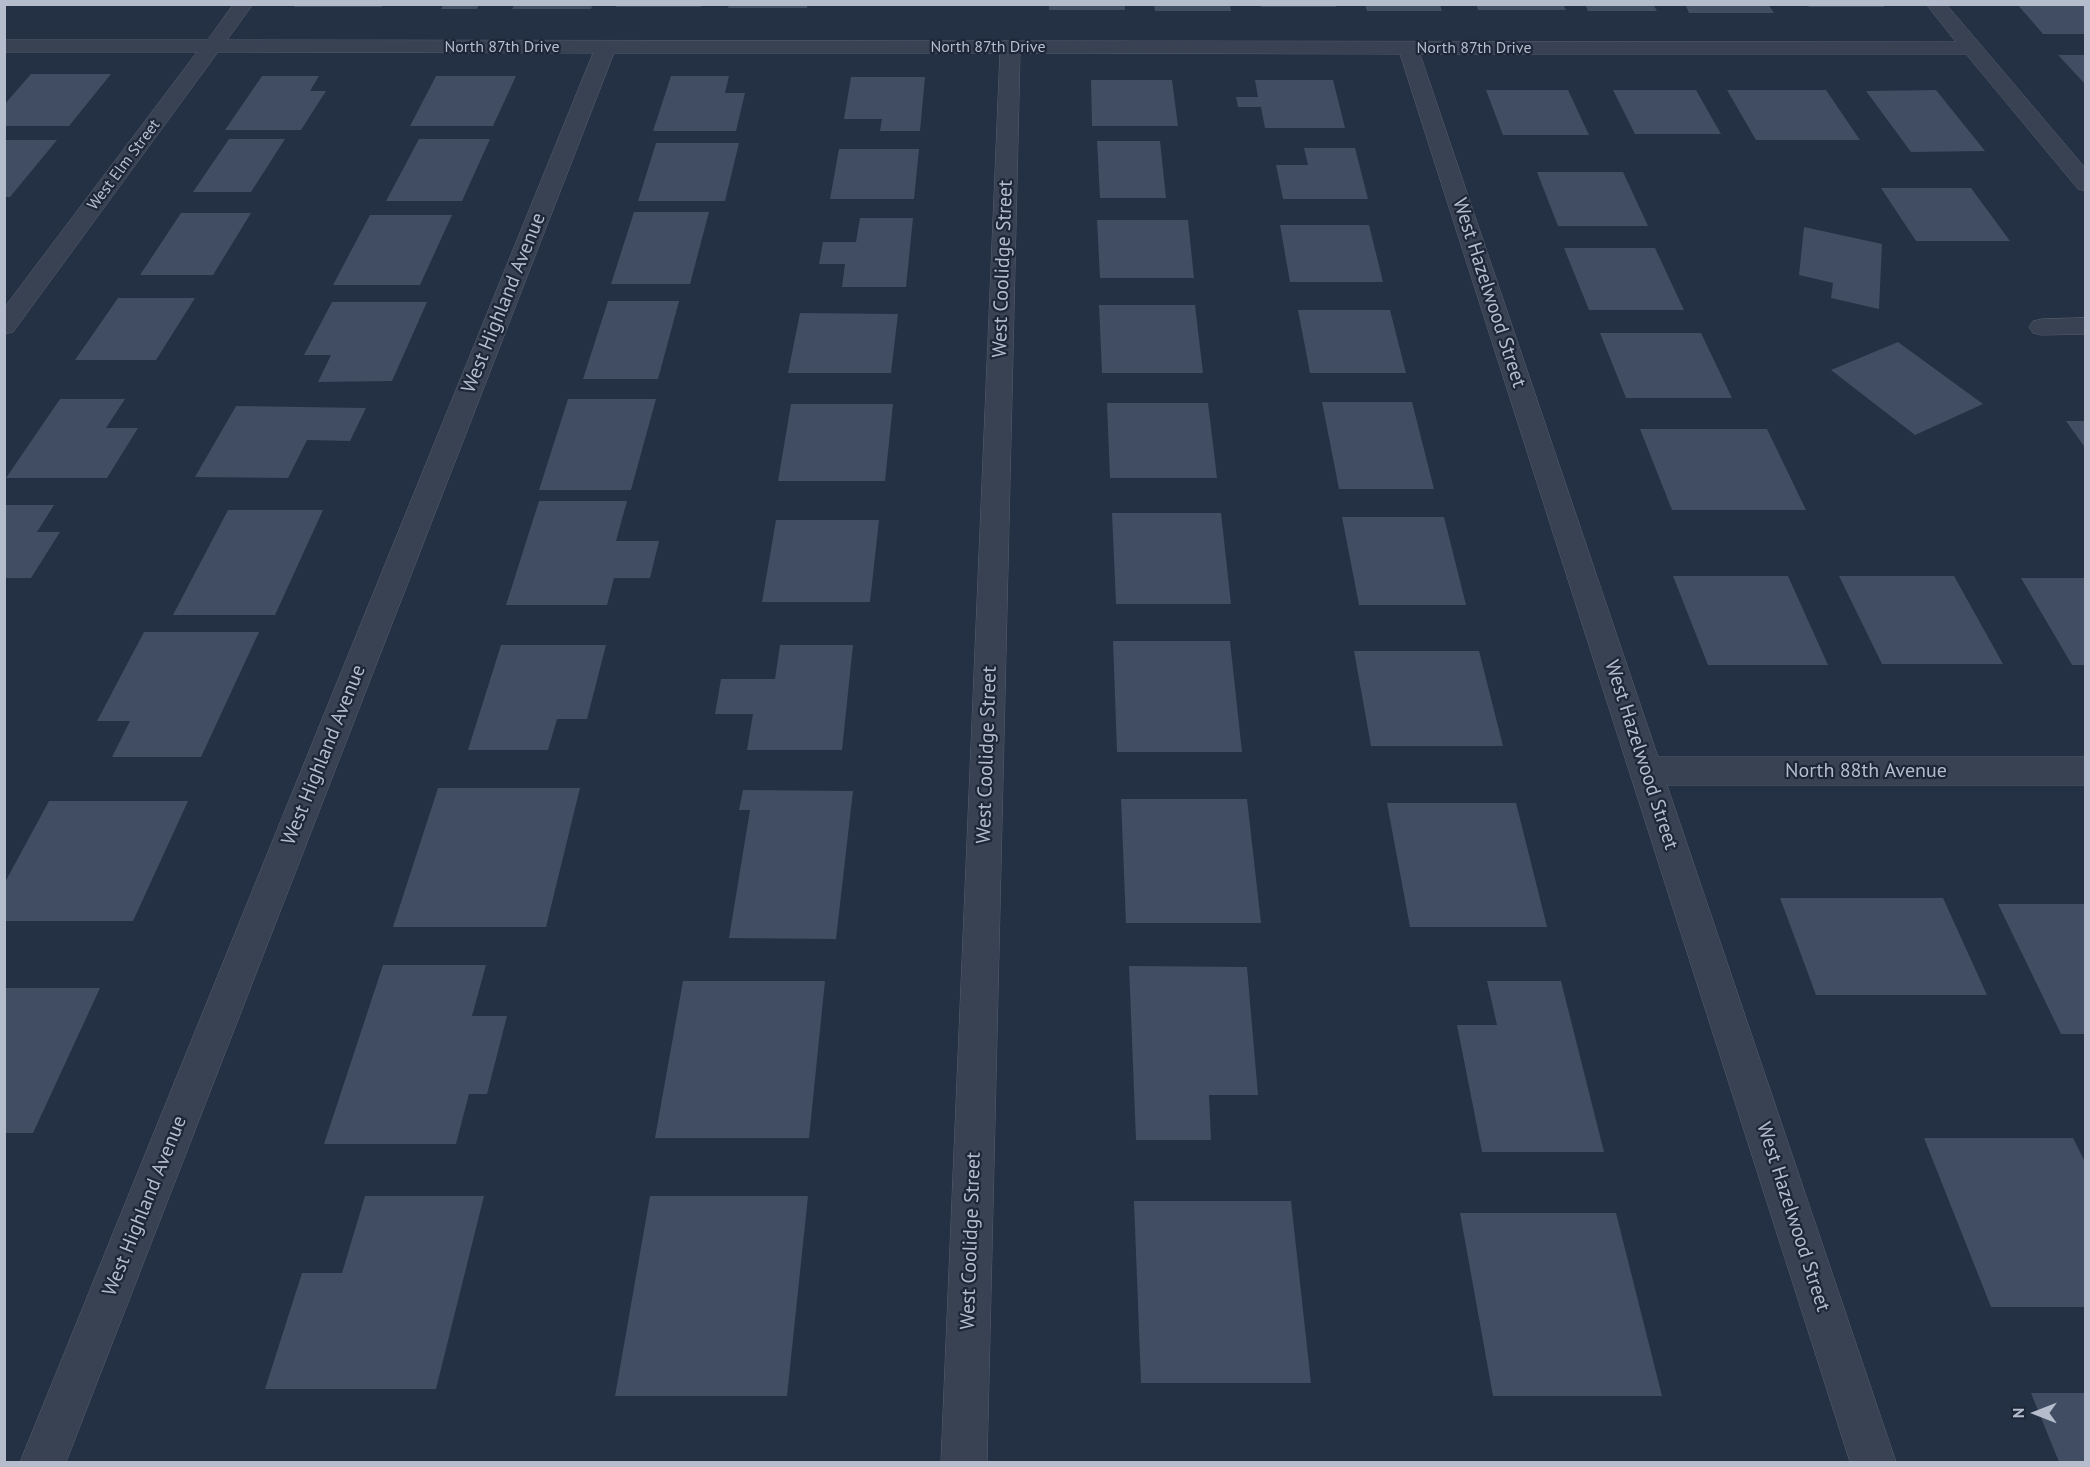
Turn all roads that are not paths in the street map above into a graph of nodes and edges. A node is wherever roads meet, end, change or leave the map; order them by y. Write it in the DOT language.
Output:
graph roads {
  1 [pos="244,4"];
  2 [pos="1935,4"];
  3 [pos="4,46"];
  4 [pos="212,46"];
  5 [pos="606,47"];
  6 [pos="1010,47"];
  7 [pos="1408,48"];
  8 [pos="1971,48"];
  9 [pos="2085,184"];
  10 [pos="4,326"];
  11 [pos="2085,326"];
  12 [pos="2042,327"];
  13 [pos="1647,771"];
  14 [pos="2085,771"];
  15 [pos="43,1462"];
  16 [pos="964,1462"];
  17 [pos="1873,1462"];
  1 -- 4 [label="street, West Elm Street"];
  2 -- 8 [label="street"];
  3 -- 4 [label="street, North 87th Drive"];
  4 -- 5 [label="street, North 87th Drive"];
  4 -- 10 [label="street, West Elm Street"];
  5 -- 6 [label="street, North 87th Drive"];
  5 -- 15 [label="street, West Highland Avenue"];
  6 -- 7 [label="street, North 87th Drive"];
  6 -- 16 [label="street, West Coolidge Street"];
  7 -- 8 [label="street, North 87th Drive"];
  7 -- 13 [label="street, West Hazelwood Street"];
  8 -- 9 [label="street"];
  11 -- 12 [label="street"];
  13 -- 14 [label="street, North 88th Avenue"];
  13 -- 17 [label="street, West Hazelwood Street"];
}
